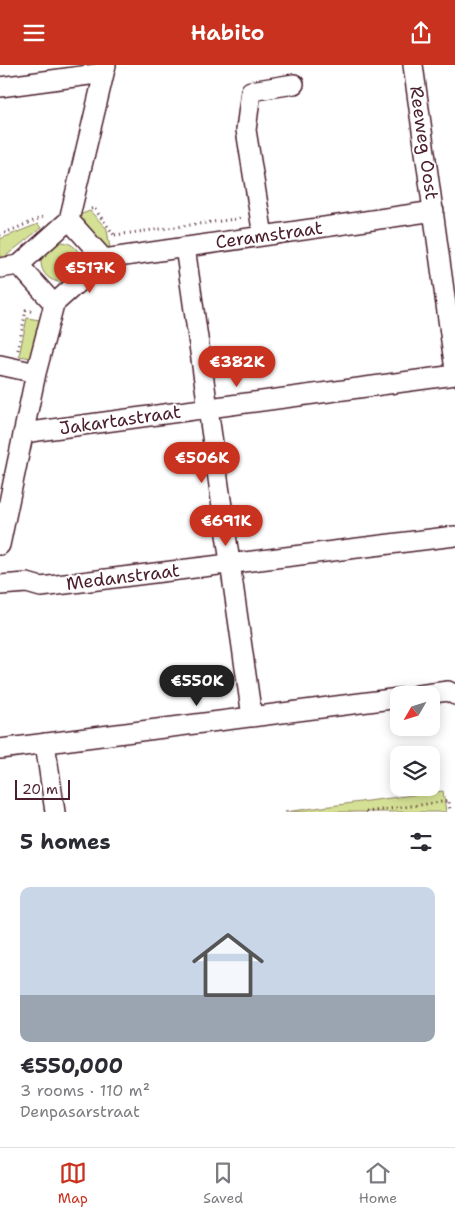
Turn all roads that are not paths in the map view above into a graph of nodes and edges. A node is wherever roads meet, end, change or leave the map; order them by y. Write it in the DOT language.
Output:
graph roads {
  1 [pos="413,65"];
  2 [pos="105,69"];
  3 [pos="294,84"];
  4 [pos="0,87"];
  5 [pos="434,211"];
  6 [pos="69,220"];
  7 [pos="263,236"];
  8 [pos="185,247"];
  9 [pos="447,255"];
  10 [pos="104,259"];
  11 [pos="19,265"];
  12 [pos="0,268"];
  13 [pos="54,304"];
  14 [pos="0,365"];
  15 [pos="455,369"];
  16 [pos="36,373"];
  17 [pos="455,375"];
  18 [pos="208,409"];
  19 [pos="23,433"];
  20 [pos="3,509"];
  21 [pos="455,536"];
  22 [pos="0,545"];
  23 [pos="231,563"];
  24 [pos="0,585"];
  25 [pos="440,692"];
  26 [pos="455,695"];
  27 [pos="390,699"];
  28 [pos="252,717"];
  29 [pos="45,743"];
  30 [pos="0,749"];
  31 [pos="55,812"];
  1 -- 5 [label="street, Reeweg Oost"];
  2 -- 4 [label="street"];
  2 -- 6 [label="street"];
  3 -- 7 [label="street"];
  5 -- 7 [label="street, Ceramstraat"];
  5 -- 9 [label="street, Reeweg Oost"];
  6 -- 10 [label="street"];
  6 -- 11 [label="street"];
  7 -- 8 [label="street, Ceramstraat"];
  8 -- 10 [label="street, Ceramstraat"];
  8 -- 18 [label="street"];
  9 -- 15 [label="street, Reeweg Oost"];
  10 -- 13 [label="street"];
  11 -- 12 [label="street"];
  11 -- 13 [label="street"];
  13 -- 16 [label="street"];
  14 -- 16 [label="street"];
  16 -- 19 [label="street"];
  17 -- 18 [label="street, Jakartastraat"];
  18 -- 19 [label="street, Jakartastraat"];
  18 -- 23 [label="street"];
  19 -- 20 [label="street"];
  20 -- 22 [label="street"];
  21 -- 23 [label="street, Medanstraat"];
  23 -- 24 [label="street, Medanstraat"];
  23 -- 28 [label="street"];
  25 -- 26 [label="street"];
  27 -- 28 [label="street"];
  28 -- 29 [label="street"];
  29 -- 30 [label="street"];
  29 -- 31 [label="street"];
}
